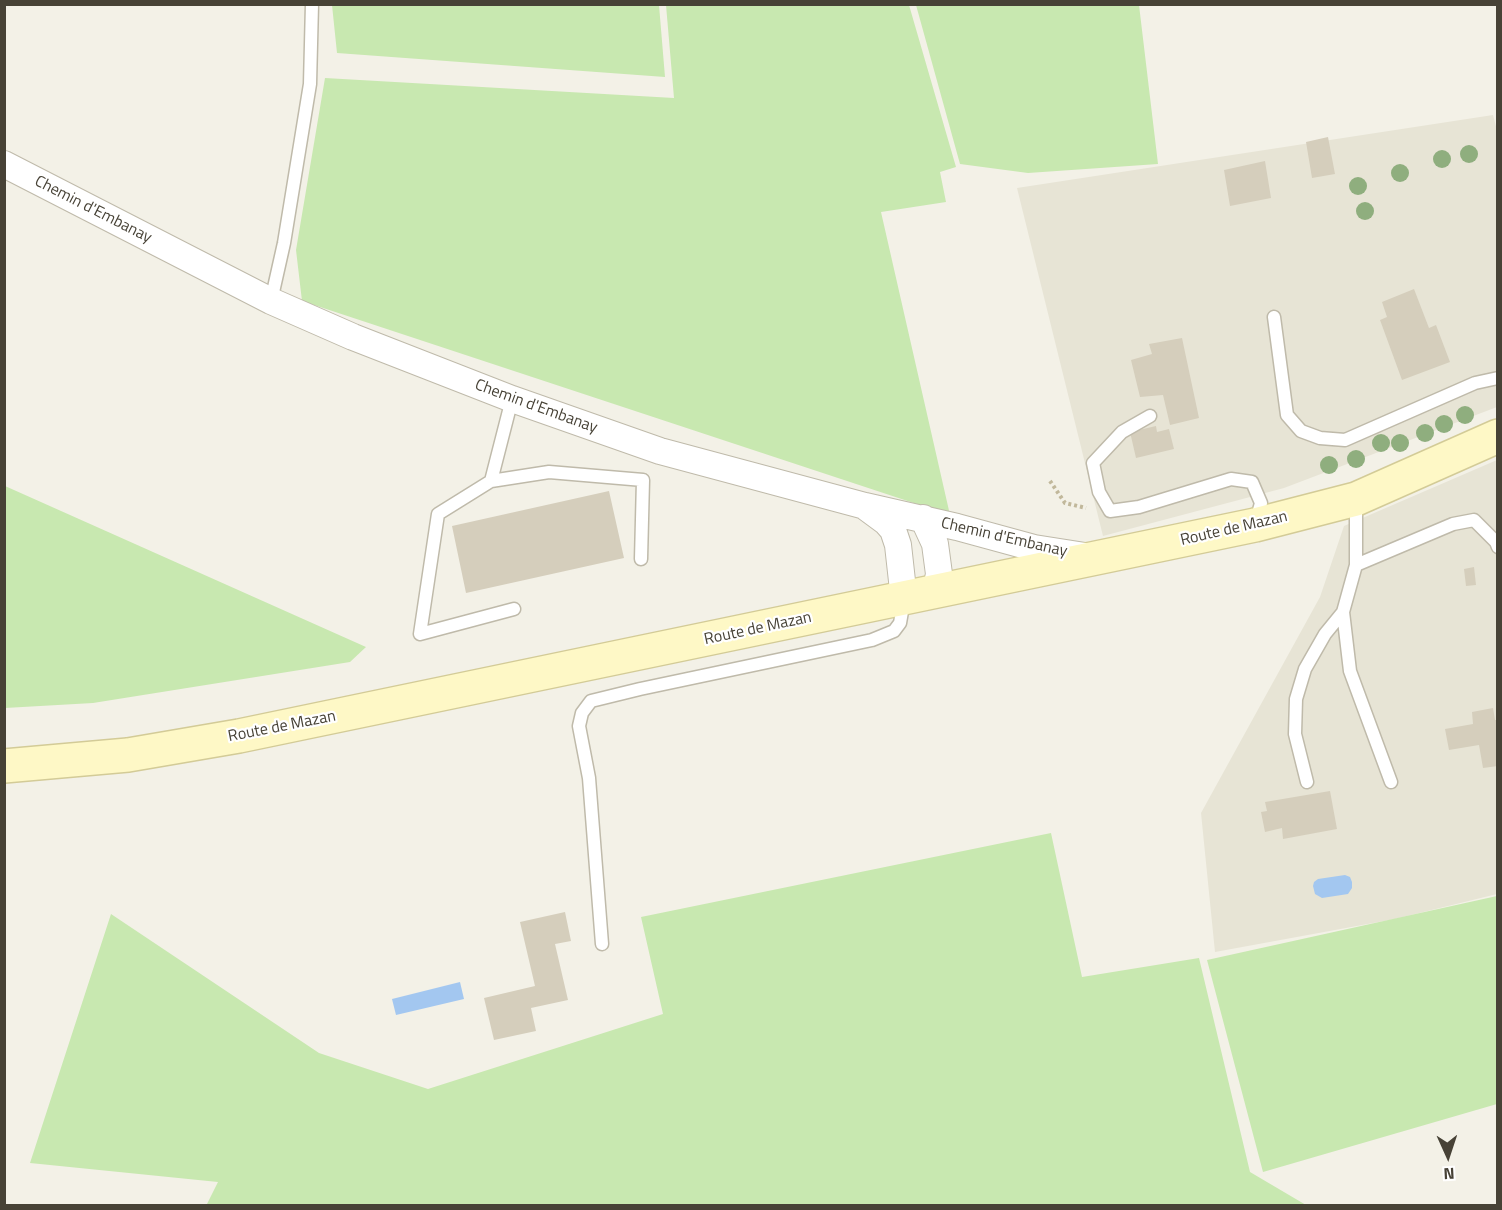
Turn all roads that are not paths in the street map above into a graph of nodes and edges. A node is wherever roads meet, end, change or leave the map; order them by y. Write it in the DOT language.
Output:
graph roads {
  1 [pos="312,4"];
  2 [pos="4,164"];
  3 [pos="271,301"];
  4 [pos="1274,317"];
  5 [pos="1497,378"];
  6 [pos="512,399"];
  7 [pos="1150,416"];
  8 [pos="1497,436"];
  9 [pos="492,481"];
  10 [pos="1356,499"];
  11 [pos="865,506"];
  12 [pos="923,518"];
  13 [pos="1255,525"];
  14 [pos="1497,546"];
  15 [pos="1101,558"];
  16 [pos="641,559"];
  17 [pos="1356,565"];
  18 [pos="917,596"];
  19 [pos="514,609"];
  20 [pos="1344,612"];
  21 [pos="4,766"];
  22 [pos="1307,782"];
  23 [pos="1391,782"];
  24 [pos="602,944"];
  1 -- 3 [label="lane"];
  2 -- 3 [label="street, Chemin d'Embanay"];
  3 -- 6 [label="street, Chemin d'Embanay"];
  4 -- 5 [label="lane"];
  6 -- 9 [label="lane"];
  6 -- 11 [label="street, Chemin d'Embanay"];
  7 -- 13 [label="lane"];
  8 -- 10 [label="main road, Route de Mazan"];
  9 -- 16 [label="lane"];
  9 -- 19 [label="lane"];
  10 -- 13 [label="main road, Route de Mazan"];
  10 -- 17 [label="lane"];
  11 -- 12 [label="street, Chemin d'Embanay"];
  11 -- 18 [label="street"];
  12 -- 15 [label="street, Chemin d'Embanay"];
  12 -- 18 [label="street"];
  13 -- 15 [label="main road, Route de Mazan"];
  14 -- 17 [label="lane"];
  15 -- 18 [label="main road, Route de Mazan"];
  17 -- 20 [label="lane"];
  18 -- 21 [label="main road, Route de Mazan"];
  18 -- 24 [label="lane"];
  20 -- 22 [label="lane"];
  20 -- 23 [label="lane"];
}
